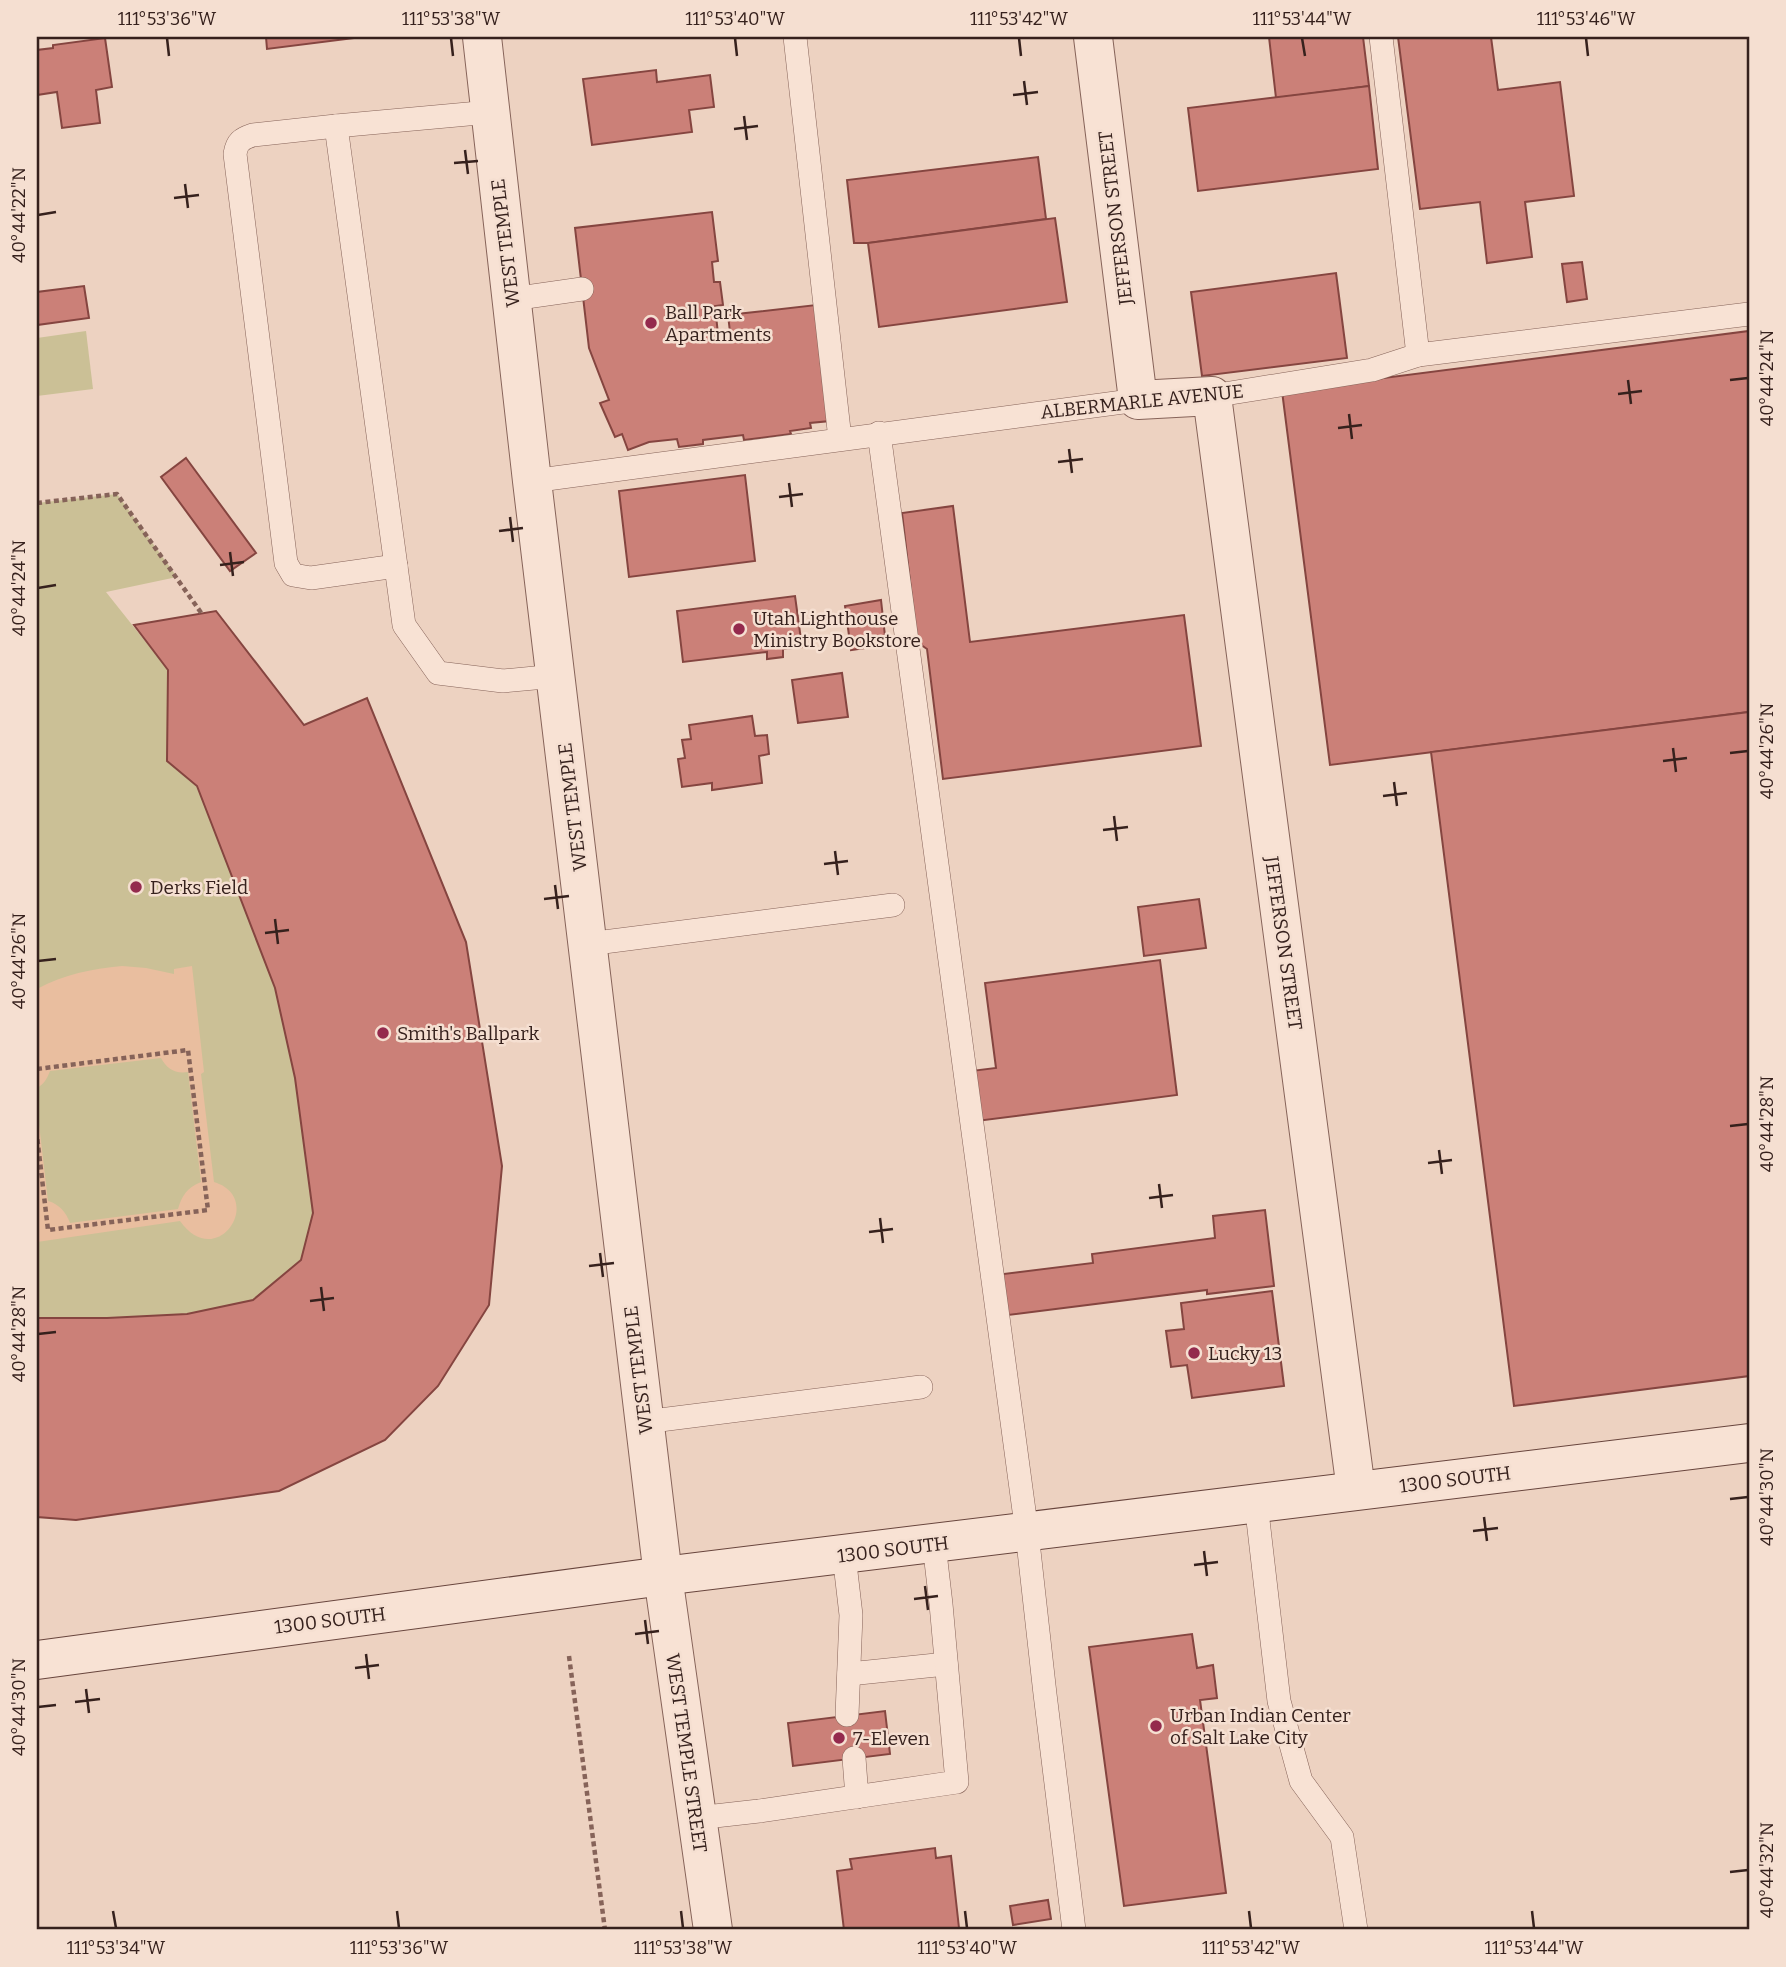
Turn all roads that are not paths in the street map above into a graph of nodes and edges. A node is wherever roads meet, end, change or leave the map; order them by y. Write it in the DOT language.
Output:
graph roads {
  1 [pos="482,37"];
  2 [pos="795,37"];
  3 [pos="1093,37"];
  4 [pos="1381,37"];
  5 [pos="490,112"];
  6 [pos="336,126"];
  7 [pos="582,289"];
  8 [pos="512,299"];
  9 [pos="1749,314"];
  10 [pos="1418,355"];
  11 [pos="1212,396"];
  12 [pos="1138,400"];
  13 [pos="879,433"];
  14 [pos="841,439"];
  15 [pos="533,481"];
  16 [pos="396,566"];
  17 [pos="556,676"];
  18 [pos="893,905"];
  19 [pos="588,944"];
  20 [pos="921,1387"];
  21 [pos="644,1422"];
  22 [pos="1749,1443"];
  23 [pos="1356,1490"];
  24 [pos="1256,1503"];
  25 [pos="1027,1533"];
  26 [pos="934,1544"];
  27 [pos="844,1555"];
  28 [pos="663,1576"];
  29 [pos="37,1660"];
  30 [pos="946,1664"];
  31 [pos="849,1674"];
  32 [pos="847,1715"];
  33 [pos="854,1758"];
  34 [pos="857,1797"];
  35 [pos="697,1818"];
  36 [pos="713,1930"];
  37 [pos="1074,1930"];
  38 [pos="1356,1930"];
  1 -- 5 [label="street, WEST TEMPLE"];
  2 -- 14 [label="lane"];
  3 -- 12 [label="street, JEFFERSON STREET"];
  4 -- 10 [label="lane"];
  5 -- 6 [label="lane"];
  5 -- 8 [label="street, WEST TEMPLE"];
  6 -- 16 [label="lane"];
  6 -- 16 [label="lane"];
  7 -- 8 [label="lane"];
  8 -- 15 [label="street, WEST TEMPLE"];
  9 -- 10 [label="lane, ALBERMARLE AVENUE"];
  10 -- 11 [label="lane, ALBERMARLE AVENUE"];
  11 -- 12 [label="street, ALBERMARLE AVENUE"];
  11 -- 23 [label="street, JEFFERSON STREET"];
  12 -- 13 [label="lane, ALBERMARLE AVENUE"];
  13 -- 14 [label="lane, ALBERMARLE AVENUE"];
  13 -- 25 [label="lane"];
  14 -- 15 [label="lane, ALBERMARLE AVENUE"];
  15 -- 17 [label="street, WEST TEMPLE"];
  16 -- 17 [label="lane"];
  17 -- 19 [label="street, WEST TEMPLE"];
  18 -- 19 [label="lane"];
  19 -- 21 [label="street, WEST TEMPLE"];
  20 -- 21 [label="lane"];
  21 -- 28 [label="street, WEST TEMPLE"];
  22 -- 23 [label="street, 1300 SOUTH"];
  23 -- 24 [label="street, 1300 SOUTH"];
  24 -- 25 [label="street, 1300 SOUTH"];
  24 -- 38 [label="lane"];
  25 -- 26 [label="street, 1300 SOUTH"];
  25 -- 37 [label="lane"];
  26 -- 27 [label="street, 1300 SOUTH"];
  26 -- 30 [label="lane"];
  27 -- 28 [label="street, 1300 SOUTH"];
  27 -- 31 [label="lane"];
  28 -- 29 [label="street, 1300 SOUTH"];
  28 -- 35 [label="street, WEST TEMPLE STREET"];
  30 -- 31 [label="lane"];
  30 -- 34 [label="lane"];
  31 -- 32 [label="lane"];
  33 -- 34 [label="lane"];
  34 -- 35 [label="lane"];
  35 -- 36 [label="street, WEST TEMPLE STREET"];
}
